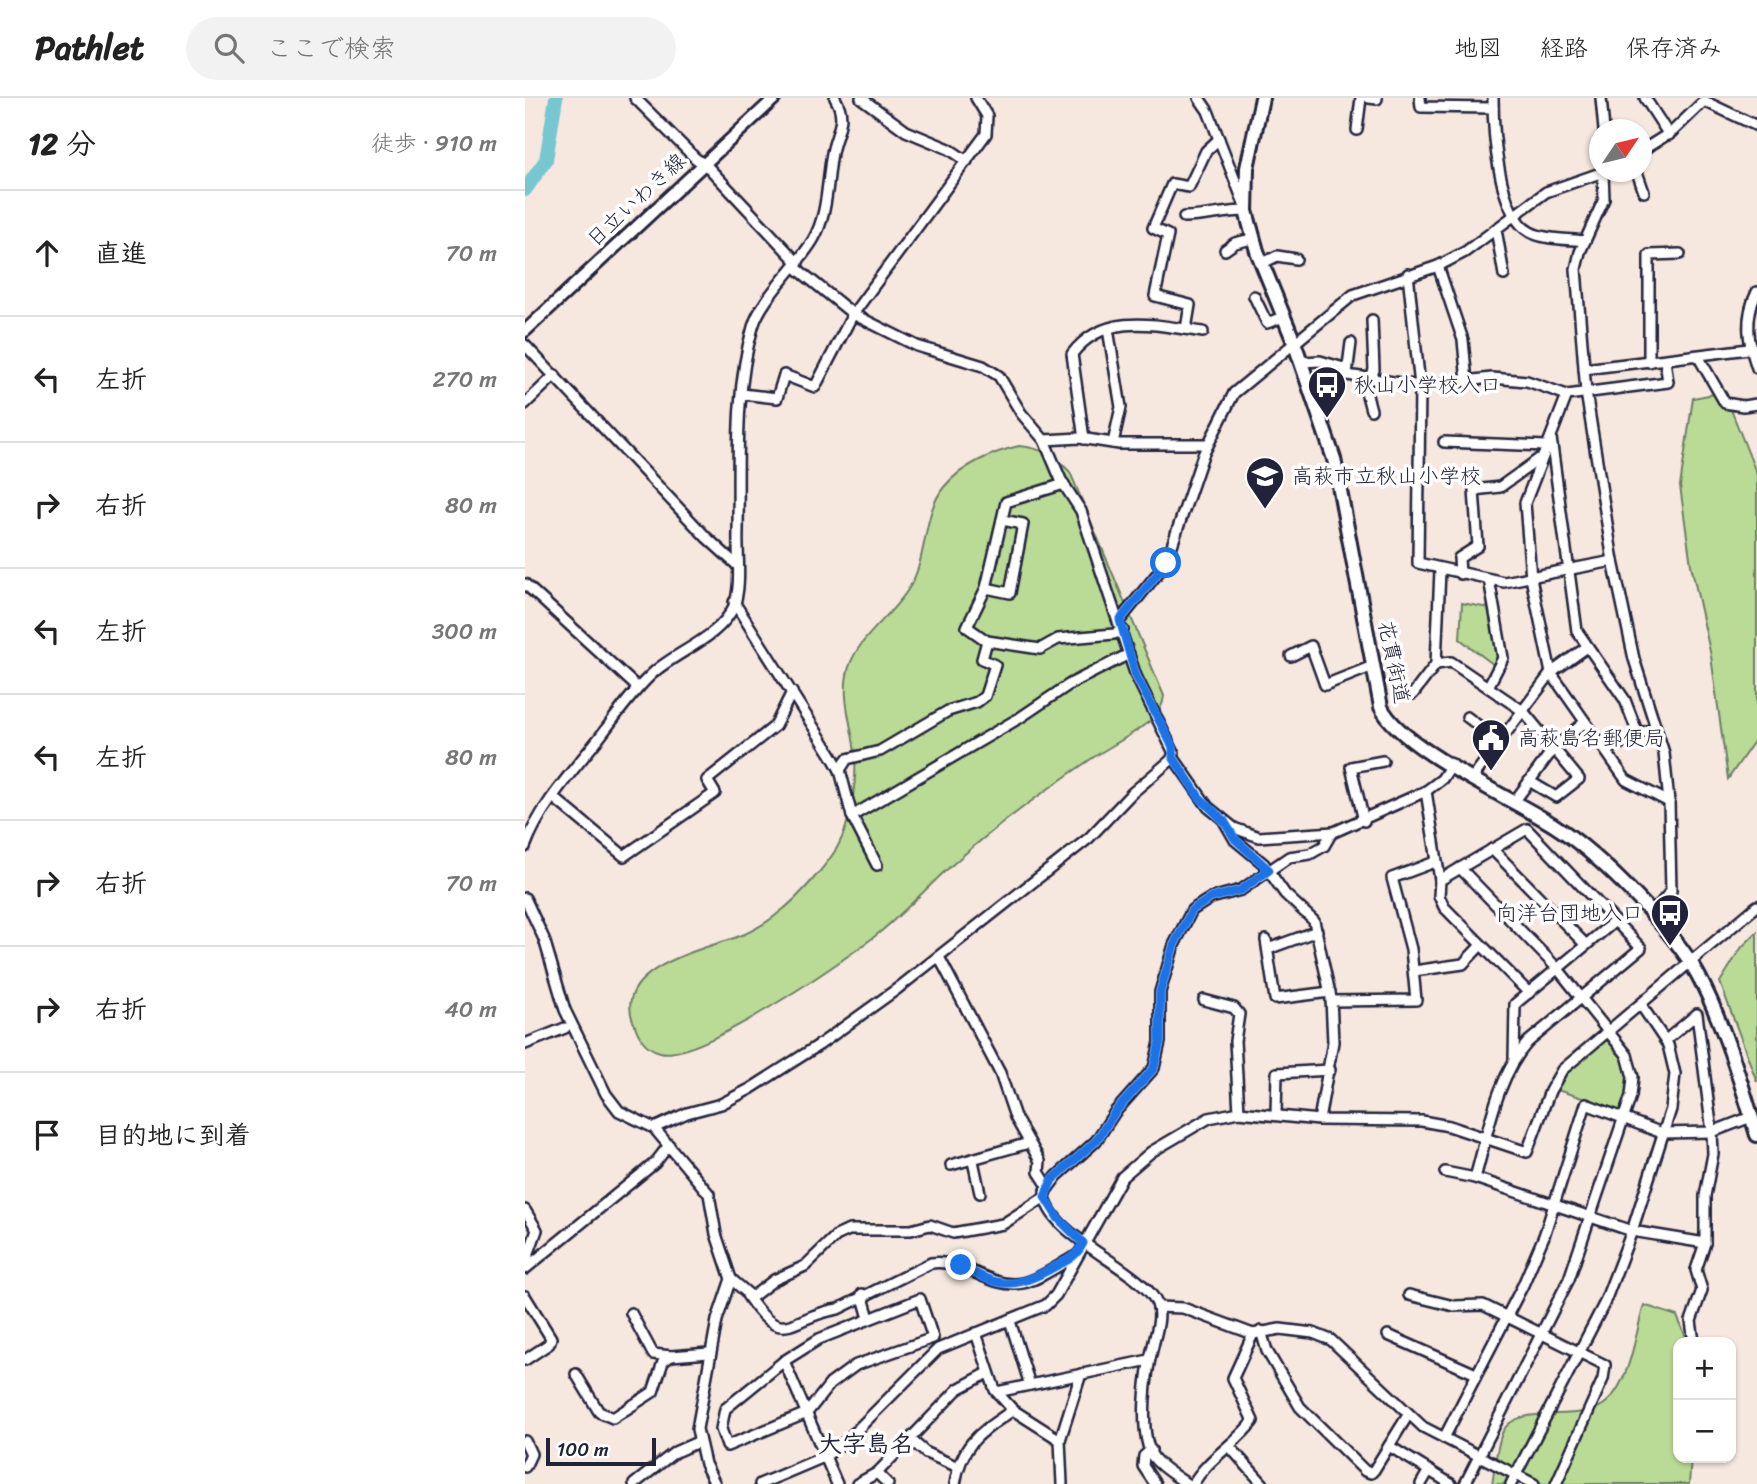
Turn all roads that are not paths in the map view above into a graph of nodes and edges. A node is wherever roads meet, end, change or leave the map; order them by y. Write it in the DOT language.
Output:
graph roads {
  1 [pos="635,98"];
  2 [pos="775,98"];
  3 [pos="861,98"];
  4 [pos="976,98"];
  5 [pos="1199,98"];
  6 [pos="1262,98"];
  7 [pos="1361,98"];
  8 [pos="1369,98"];
  9 [pos="1420,98"];
  10 [pos="1601,98"];
  11 [pos="1645,98"];
  12 [pos="839,99"];
  13 [pos="1377,99"];
  14 [pos="1702,99"];
  15 [pos="1493,103"];
  16 [pos="1603,119"];
  17 [pos="1757,127"];
  18 [pos="1357,130"];
  19 [pos="1669,135"];
  20 [pos="1219,139"];
  21 [pos="1652,145"];
  22 [pos="967,161"];
  23 [pos="703,164"];
  24 [pos="1589,177"];
  25 [pos="1603,182"];
  26 [pos="1640,182"];
  27 [pos="1644,192"];
  28 [pos="1245,209"];
  29 [pos="1515,216"];
  30 [pos="1184,217"];
  31 [pos="1496,229"];
  32 [pos="1252,239"];
  33 [pos="1585,241"];
  34 [pos="1225,250"];
  35 [pos="1680,254"];
  36 [pos="1296,260"];
  37 [pos="1261,264"];
  38 [pos="797,265"];
  39 [pos="1438,266"];
  40 [pos="1408,274"];
  41 [pos="1504,275"];
  42 [pos="1757,292"];
  43 [pos="1254,296"];
  44 [pos="853,314"];
  45 [pos="1283,317"];
  46 [pos="1372,320"];
  47 [pos="1108,329"];
  48 [pos="1186,329"];
  49 [pos="525,331"];
  50 [pos="1203,332"];
  51 [pos="1294,342"];
  52 [pos="1351,343"];
  53 [pos="525,345"];
  54 [pos="1753,348"];
  55 [pos="1698,356"];
  56 [pos="1665,360"];
  57 [pos="1301,362"];
  58 [pos="1649,362"];
  59 [pos="1757,368"];
  60 [pos="1584,369"];
  61 [pos="1347,372"];
  62 [pos="555,375"];
  63 [pos="1367,377"];
  64 [pos="1467,382"];
  65 [pos="1310,386"];
  66 [pos="1420,386"];
  67 [pos="1586,392"];
  68 [pos="742,394"];
  69 [pos="1567,395"];
  70 [pos="525,404"];
  71 [pos="1757,404"];
  72 [pos="1371,410"];
  73 [pos="1551,436"];
  74 [pos="1084,439"];
  75 [pos="1044,440"];
  76 [pos="1444,442"];
  77 [pos="1112,443"];
  78 [pos="1207,444"];
  79 [pos="1546,446"];
  80 [pos="1541,458"];
  81 [pos="1064,484"];
  82 [pos="1002,520"];
  83 [pos="1613,561"];
  84 [pos="738,566"];
  85 [pos="1440,570"];
  86 [pos="1569,570"];
  87 [pos="1460,574"];
  88 [pos="1531,578"];
  89 [pos="1489,579"];
  90 [pos="525,584"];
  91 [pos="986,588"];
  92 [pos="734,602"];
  93 [pos="1120,620"];
  94 [pos="1123,630"];
  95 [pos="988,641"];
  96 [pos="1587,647"];
  97 [pos="1129,654"];
  98 [pos="1291,657"];
  99 [pos="1436,664"];
  100 [pos="1373,666"];
  101 [pos="1551,673"];
  102 [pos="1488,687"];
  103 [pos="638,688"];
  104 [pos="792,692"];
  105 [pos="1413,694"];
  106 [pos="1523,711"];
  107 [pos="1467,717"];
  108 [pos="1585,722"];
  109 [pos="1655,728"];
  110 [pos="1638,734"];
  111 [pos="1499,741"];
  112 [pos="1554,748"];
  113 [pos="1606,751"];
  114 [pos="1173,757"];
  115 [pos="1383,761"];
  116 [pos="1452,764"];
  117 [pos="840,770"];
  118 [pos="1473,777"];
  119 [pos="1529,781"];
  120 [pos="1426,791"];
  121 [pos="553,797"];
  122 [pos="1514,802"];
  123 [pos="1669,802"];
  124 [pos="852,816"];
  125 [pos="1224,821"];
  126 [pos="1364,821"];
  127 [pos="1332,832"];
  128 [pos="525,847"];
  129 [pos="1492,849"];
  130 [pos="1435,862"];
  131 [pos="877,865"];
  132 [pos="1460,868"];
  133 [pos="1269,870"];
  134 [pos="1440,880"];
  135 [pos="525,898"];
  136 [pos="1757,906"];
  137 [pos="1651,915"];
  138 [pos="1615,921"];
  139 [pos="1317,931"];
  140 [pos="1586,945"];
  141 [pos="1482,946"];
  142 [pos="939,957"];
  143 [pos="1691,964"];
  144 [pos="1558,969"];
  145 [pos="1414,971"];
  146 [pos="1529,993"];
  147 [pos="1330,997"];
  148 [pos="1581,998"];
  149 [pos="1204,1000"];
  150 [pos="1641,1005"];
  151 [pos="565,1028"];
  152 [pos="1609,1031"];
  153 [pos="1665,1040"];
  154 [pos="525,1044"];
  155 [pos="1514,1060"];
  156 [pos="1330,1070"];
  157 [pos="1238,1112"];
  158 [pos="1276,1114"];
  159 [pos="1624,1117"];
  160 [pos="1751,1117"];
  161 [pos="1319,1119"];
  162 [pos="654,1128"];
  163 [pos="1712,1132"];
  164 [pos="1662,1133"];
  165 [pos="1757,1135"];
  166 [pos="1486,1139"];
  167 [pos="1029,1143"];
  168 [pos="669,1145"];
  169 [pos="973,1161"];
  170 [pos="951,1165"];
  171 [pos="1445,1172"];
  172 [pos="1475,1178"];
  173 [pos="1048,1186"];
  174 [pos="980,1193"];
  175 [pos="1045,1197"];
  176 [pos="1554,1203"];
  177 [pos="525,1210"];
  178 [pos="1592,1216"];
  179 [pos="1632,1231"];
  180 [pos="1083,1243"];
  181 [pos="1705,1243"];
  182 [pos="1076,1256"];
  183 [pos="525,1267"];
  184 [pos="731,1279"];
  185 [pos="747,1294"];
  186 [pos="862,1294"];
  187 [pos="1409,1295"];
  188 [pos="525,1296"];
  189 [pos="1158,1307"];
  190 [pos="631,1313"];
  191 [pos="1508,1316"];
  192 [pos="869,1318"];
  193 [pos="1010,1321"];
  194 [pos="1543,1332"];
  195 [pos="976,1333"];
  196 [pos="1257,1333"];
  197 [pos="1388,1335"];
  198 [pos="1693,1337"];
  199 [pos="1579,1352"];
  200 [pos="709,1353"];
  201 [pos="671,1356"];
  202 [pos="525,1360"];
  203 [pos="1149,1360"];
  204 [pos="784,1362"];
  205 [pos="988,1373"];
  206 [pos="576,1374"];
  207 [pos="1081,1374"];
  208 [pos="1476,1374"];
  209 [pos="1030,1385"];
  210 [pos="997,1392"];
  211 [pos="1013,1410"];
  212 [pos="807,1413"];
  213 [pos="1408,1415"];
  214 [pos="1444,1438"];
  215 [pos="910,1439"];
  216 [pos="525,1440"];
  217 [pos="1060,1440"];
  218 [pos="698,1442"];
  219 [pos="1229,1446"];
  220 [pos="1389,1446"];
  221 [pos="1151,1450"];
  222 [pos="826,1456"];
  223 [pos="1480,1456"];
  224 [pos="958,1466"];
  225 [pos="525,1467"];
  226 [pos="1427,1472"];
  227 [pos="877,1473"];
  228 [pos="1514,1479"];
  229 [pos="634,1484"];
  230 [pos="715,1484"];
  231 [pos="760,1484"];
  232 [pos="837,1484"];
  233 [pos="857,1484"];
  234 [pos="888,1484"];
  235 [pos="955,1484"];
  236 [pos="1062,1484"];
  237 [pos="1155,1484"];
  238 [pos="1187,1484"];
  239 [pos="1193,1484"];
  240 [pos="1263,1484"];
  241 [pos="1421,1484"];
  242 [pos="1451,1484"];
  243 [pos="1465,1484"];
  244 [pos="1534,1484"];
  245 [pos="1556,1484"];
  1 -- 23 [label="street"];
  2 -- 23 [label="main road, 日立いわき線"];
  3 -- 22 [label="street"];
  4 -- 22 [label="street"];
  5 -- 20 [label="street"];
  6 -- 28 [label="highway, 花貫街道"];
  7 -- 18 [label="street"];
  8 -- 13 [label="street"];
  9 -- 15 [label="street"];
  10 -- 16 [label="street"];
  11 -- 19 [label="street"];
  12 -- 38 [label="street"];
  14 -- 17 [label="street"];
  14 -- 19 [label="street"];
  15 -- 29 [label="street"];
  19 -- 21 [label="street"];
  20 -- 28 [label="street"];
  20 -- 48 [label="street"];
  22 -- 44 [label="street"];
  23 -- 38 [label="street"];
  23 -- 49 [label="main road, 日立いわき線"];
  24 -- 29 [label="street"];
  25 -- 33 [label="street"];
  26 -- 27 [label="street"];
  28 -- 30 [label="street"];
  28 -- 32 [label="highway, 花貫街道"];
  29 -- 31 [label="street"];
  29 -- 33 [label="street"];
  31 -- 39 [label="street"];
  31 -- 41 [label="street"];
  32 -- 34 [label="street"];
  32 -- 37 [label="highway, 花貫街道"];
  33 -- 60 [label="street"];
  35 -- 58 [label="street"];
  36 -- 37 [label="street"];
  37 -- 45 [label="highway, 花貫街道"];
  38 -- 44 [label="street"];
  38 -- 68 [label="street"];
  39 -- 40 [label="street"];
  39 -- 64 [label="street"];
  40 -- 51 [label="street"];
  40 -- 66 [label="street"];
  42 -- 54 [label="street"];
  43 -- 45 [label="street"];
  44 -- 68 [label="street"];
  44 -- 75 [label="street"];
  45 -- 51 [label="highway, 花貫街道"];
  46 -- 63 [label="street"];
  47 -- 48 [label="street"];
  47 -- 74 [label="street"];
  47 -- 77 [label="street"];
  48 -- 50 [label="street"];
  51 -- 57 [label="highway, 花貫街道"];
  51 -- 78 [label="street"];
  52 -- 61 [label="street"];
  53 -- 62 [label="street"];
  54 -- 55 [label="street"];
  54 -- 59 [label="street"];
  55 -- 56 [label="street"];
  55 -- 71 [label="street"];
  56 -- 58 [label="street"];
  56 -- 67 [label="street"];
  57 -- 61 [label="street"];
  57 -- 65 [label="highway, 花貫街道"];
  58 -- 60 [label="street"];
  60 -- 67 [label="street"];
  61 -- 63 [label="street"];
  61 -- 65 [label="street"];
  62 -- 70 [label="street"];
  62 -- 84 [label="street"];
  63 -- 66 [label="street"];
  63 -- 72 [label="street"];
  64 -- 66 [label="street"];
  64 -- 69 [label="street"];
  65 -- 100 [label="highway, 花貫街道"];
  66 -- 85 [label="street"];
  67 -- 69 [label="street"];
  67 -- 83 [label="street"];
  68 -- 84 [label="street"];
  69 -- 73 [label="street"];
  73 -- 79 [label="street"];
  73 -- 86 [label="street"];
  74 -- 75 [label="street"];
  74 -- 77 [label="street"];
  75 -- 81 [label="street"];
  76 -- 79 [label="street"];
  77 -- 78 [label="street"];
  78 -- 93 [label="street"];
  79 -- 80 [label="street"];
  80 -- 87 [label="street"];
  80 -- 88 [label="street"];
  81 -- 82 [label="street"];
  81 -- 93 [label="street"];
  82 -- 91 [label="street"];
  82 -- 91 [label="street"];
  83 -- 86 [label="street"];
  83 -- 109 [label="street"];
  84 -- 92 [label="street"];
  85 -- 87 [label="street"];
  85 -- 99 [label="street"];
  86 -- 88 [label="street"];
  86 -- 96 [label="street"];
  87 -- 89 [label="street"];
  88 -- 89 [label="street"];
  88 -- 101 [label="street"];
  89 -- 102 [label="street"];
  90 -- 103 [label="street"];
  91 -- 95 [label="street"];
  92 -- 103 [label="street"];
  92 -- 104 [label="street"];
  93 -- 94 [label="street"];
  94 -- 95 [label="street"];
  94 -- 97 [label="street"];
  95 -- 117 [label="street"];
  96 -- 101 [label="street"];
  96 -- 110 [label="street"];
  97 -- 114 [label="street"];
  97 -- 124 [label="street"];
  98 -- 100 [label="street"];
  99 -- 102 [label="street"];
  99 -- 105 [label="street"];
  100 -- 116 [label="highway, 花貫街道"];
  101 -- 106 [label="street"];
  101 -- 108 [label="street"];
  102 -- 106 [label="street"];
  103 -- 121 [label="street"];
  104 -- 117 [label="street"];
  104 -- 121 [label="street"];
  106 -- 111 [label="street"];
  106 -- 112 [label="street"];
  107 -- 111 [label="street"];
  108 -- 112 [label="street"];
  108 -- 113 [label="street"];
  109 -- 110 [label="street"];
  109 -- 123 [label="street"];
  110 -- 113 [label="street"];
  111 -- 118 [label="street"];
  112 -- 119 [label="street"];
  112 -- 119 [label="street"];
  113 -- 123 [label="street"];
  114 -- 125 [label="street"];
  114 -- 142 [label="street"];
  115 -- 126 [label="street"];
  116 -- 118 [label="highway, 花貫街道"];
  116 -- 120 [label="street"];
  117 -- 124 [label="street"];
  118 -- 122 [label="highway, 花貫街道"];
  119 -- 122 [label="street"];
  120 -- 126 [label="street"];
  120 -- 130 [label="street"];
  121 -- 128 [label="street"];
  122 -- 137 [label="highway, 花貫街道"];
  123 -- 137 [label="street"];
  124 -- 131 [label="street"];
  125 -- 127 [label="street"];
  125 -- 133 [label="street"];
  126 -- 127 [label="street"];
  127 -- 133 [label="street"];
  129 -- 132 [label="street"];
  129 -- 138 [label="street"];
  129 -- 140 [label="street"];
  130 -- 134 [label="street"];
  130 -- 145 [label="street"];
  132 -- 134 [label="street"];
  132 -- 144 [label="street"];
  133 -- 139 [label="street"];
  133 -- 173 [label="street"];
  134 -- 141 [label="street"];
  135 -- 162 [label="street"];
  136 -- 143 [label="street"];
  137 -- 143 [label="highway, 花貫街道"];
  138 -- 140 [label="street"];
  138 -- 148 [label="street"];
  139 -- 147 [label="street"];
  139 -- 147 [label="street"];
  140 -- 144 [label="street"];
  141 -- 145 [label="street"];
  141 -- 146 [label="street"];
  142 -- 162 [label="street"];
  142 -- 167 [label="street"];
  143 -- 150 [label="street"];
  143 -- 160 [label="highway, 花貫街道"];
  144 -- 146 [label="street"];
  144 -- 148 [label="street"];
  145 -- 147 [label="street"];
  146 -- 155 [label="street"];
  147 -- 156 [label="street"];
  148 -- 152 [label="street"];
  148 -- 155 [label="street"];
  149 -- 157 [label="street"];
  150 -- 152 [label="street"];
  150 -- 153 [label="street"];
  151 -- 154 [label="street"];
  152 -- 159 [label="street"];
  152 -- 166 [label="street"];
  153 -- 163 [label="street"];
  153 -- 164 [label="street"];
  155 -- 166 [label="street"];
  156 -- 158 [label="street"];
  156 -- 161 [label="street"];
  157 -- 158 [label="street"];
  157 -- 180 [label="street"];
  158 -- 161 [label="street"];
  159 -- 164 [label="street"];
  159 -- 176 [label="street"];
  159 -- 178 [label="street"];
  160 -- 163 [label="street"];
  160 -- 165 [label="highway, 花貫街道"];
  161 -- 166 [label="street"];
  162 -- 168 [label="street"];
  163 -- 164 [label="street"];
  163 -- 181 [label="street"];
  164 -- 179 [label="street"];
  166 -- 172 [label="street"];
  167 -- 169 [label="street"];
  167 -- 173 [label="street"];
  168 -- 183 [label="street"];
  168 -- 184 [label="street"];
  169 -- 170 [label="street"];
  169 -- 174 [label="street"];
  171 -- 172 [label="street"];
  172 -- 176 [label="street"];
  173 -- 175 [label="street"];
  175 -- 180 [label="street"];
  175 -- 185 [label="street"];
  176 -- 178 [label="street"];
  176 -- 191 [label="street"];
  177 -- 183 [label="street"];
  178 -- 179 [label="street"];
  178 -- 194 [label="street"];
  179 -- 181 [label="street"];
  179 -- 199 [label="street"];
  180 -- 182 [label="street"];
  180 -- 189 [label="street"];
  181 -- 198 [label="street"];
  182 -- 186 [label="street"];
  182 -- 193 [label="street"];
  184 -- 185 [label="street"];
  184 -- 200 [label="street"];
  185 -- 186 [label="street"];
  186 -- 192 [label="street"];
  187 -- 191 [label="street"];
  188 -- 202 [label="street"];
  189 -- 196 [label="street"];
  189 -- 203 [label="street"];
  190 -- 201 [label="street"];
  191 -- 194 [label="street"];
  191 -- 208 [label="street"];
  192 -- 204 [label="street"];
  192 -- 212 [label="street"];
  193 -- 195 [label="street"];
  193 -- 209 [label="street"];
  194 -- 199 [label="street"];
  194 -- 223 [label="street"];
  195 -- 205 [label="street"];
  195 -- 222 [label="street"];
  196 -- 213 [label="street"];
  196 -- 219 [label="street"];
  196 -- 220 [label="street"];
  197 -- 208 [label="street"];
  199 -- 228 [label="street"];
  199 -- 245 [label="street"];
  200 -- 201 [label="street"];
  200 -- 218 [label="street"];
  201 -- 206 [label="street"];
  203 -- 207 [label="street"];
  203 -- 221 [label="street"];
  204 -- 212 [label="street"];
  204 -- 212 [label="street"];
  205 -- 210 [label="street"];
  205 -- 215 [label="street"];
  207 -- 209 [label="street"];
  207 -- 217 [label="street"];
  208 -- 214 [label="street"];
  209 -- 210 [label="street"];
  210 -- 211 [label="street"];
  211 -- 217 [label="street"];
  211 -- 224 [label="street"];
  212 -- 222 [label="street"];
  213 -- 214 [label="street"];
  213 -- 220 [label="street"];
  214 -- 223 [label="street"];
  215 -- 224 [label="street"];
  215 -- 227 [label="street"];
  216 -- 225 [label="street"];
  217 -- 236 [label="street"];
  218 -- 229 [label="street"];
  218 -- 230 [label="street"];
  219 -- 239 [label="street"];
  219 -- 240 [label="street"];
  220 -- 226 [label="street"];
  221 -- 237 [label="street"];
  221 -- 238 [label="street"];
  222 -- 231 [label="street"];
  222 -- 232 [label="street"];
  223 -- 228 [label="street"];
  223 -- 243 [label="street"];
  224 -- 235 [label="street"];
  226 -- 241 [label="street"];
  226 -- 242 [label="street"];
  227 -- 233 [label="street"];
  227 -- 234 [label="street"];
  228 -- 244 [label="street"];
}
